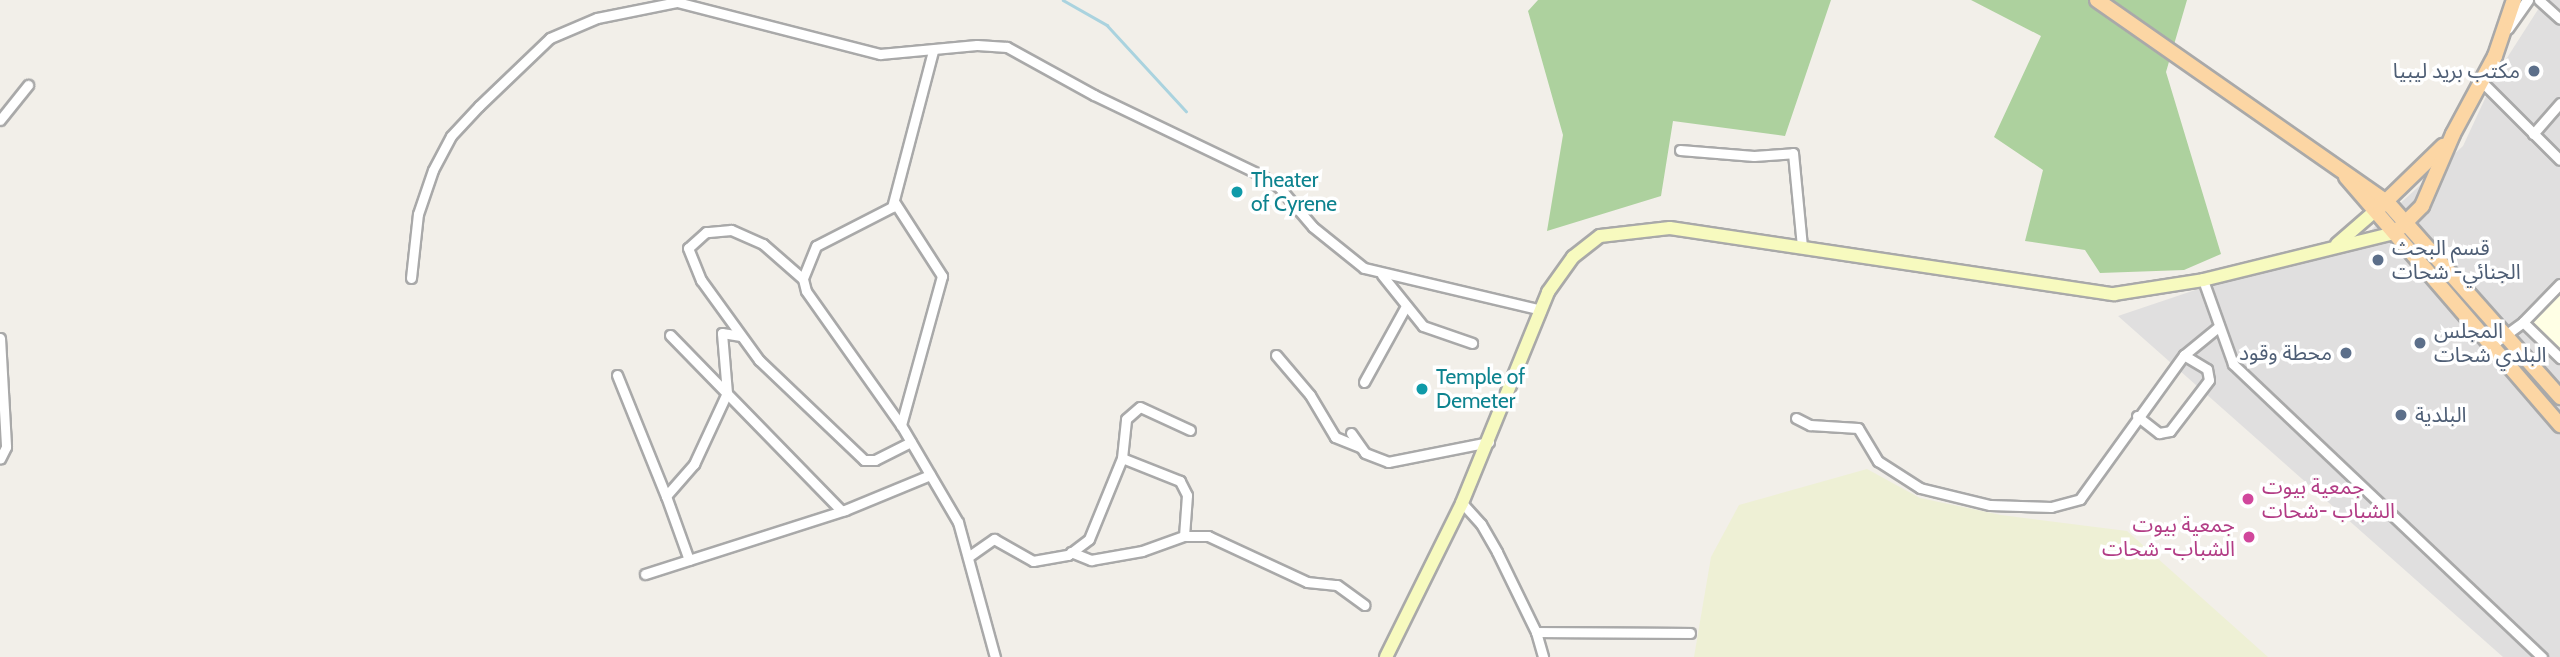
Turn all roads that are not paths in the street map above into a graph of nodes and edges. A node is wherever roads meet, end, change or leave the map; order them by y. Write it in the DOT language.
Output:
graph roads {
  1 [pos="2097,0"];
  2 [pos="2514,0"];
  3 [pos="2528,0"];
  4 [pos="2539,0"];
  5 [pos="2560,19"];
  6 [pos="2505,34"];
  7 [pos="933,51"];
  8 [pos="2482,82"];
  9 [pos="29,85"];
  10 [pos="2560,103"];
  11 [pos="0,120"];
  12 [pos="2453,134"];
  13 [pos="2533,134"];
  14 [pos="1681,149"];
  15 [pos="2560,160"];
  16 [pos="895,203"];
  17 [pos="2381,207"];
  18 [pos="2406,223"];
  19 [pos="2394,233"];
  20 [pos="2336,244"];
  21 [pos="1802,247"];
  22 [pos="1382,275"];
  23 [pos="411,278"];
  24 [pos="803,279"];
  25 [pos="2203,280"];
  26 [pos="2560,284"];
  27 [pos="1406,306"];
  28 [pos="1541,310"];
  29 [pos="2523,322"];
  30 [pos="2217,328"];
  31 [pos="2506,334"];
  32 [pos="670,335"];
  33 [pos="741,336"];
  34 [pos="0,338"];
  35 [pos="1472,343"];
  36 [pos="2493,344"];
  37 [pos="1276,355"];
  38 [pos="2184,355"];
  39 [pos="2560,358"];
  40 [pos="617,375"];
  41 [pos="1364,382"];
  42 [pos="727,393"];
  43 [pos="2560,397"];
  44 [pos="2137,416"];
  45 [pos="1796,418"];
  46 [pos="901,425"];
  47 [pos="2560,425"];
  48 [pos="1190,430"];
  49 [pos="1351,433"];
  50 [pos="911,442"];
  51 [pos="1489,442"];
  52 [pos="1361,448"];
  53 [pos="1122,458"];
  54 [pos="0,459"];
  55 [pos="930,475"];
  56 [pos="666,496"];
  57 [pos="1462,503"];
  58 [pos="842,511"];
  59 [pos="1184,536"];
  60 [pos="1071,552"];
  61 [pos="968,557"];
  62 [pos="690,559"];
  63 [pos="645,574"];
  64 [pos="1365,605"];
  65 [pos="1536,632"];
  66 [pos="1690,633"];
  67 [pos="995,657"];
  68 [pos="1386,657"];
  69 [pos="1543,657"];
  70 [pos="2542,657"];
  1 -- 17 [label="main road"];
  2 -- 6 [label="main road"];
  3 -- 6 [label="street"];
  4 -- 5 [label="street"];
  6 -- 8 [label="main road"];
  7 -- 16 [label="street"];
  7 -- 22 [label="street"];
  7 -- 23 [label="street"];
  8 -- 12 [label="main road"];
  8 -- 13 [label="street"];
  9 -- 11 [label="street"];
  10 -- 13 [label="street"];
  12 -- 17 [label="main road"];
  12 -- 18 [label="main road"];
  13 -- 15 [label="street"];
  14 -- 21 [label="street"];
  16 -- 24 [label="street"];
  16 -- 46 [label="street"];
  17 -- 18 [label="main road"];
  17 -- 19 [label="main road"];
  17 -- 20 [label="main road"];
  18 -- 19 [label="main road"];
  18 -- 31 [label="main road"];
  19 -- 20 [label="main road"];
  19 -- 36 [label="main road"];
  20 -- 25 [label="main road"];
  21 -- 25 [label="main road"];
  21 -- 28 [label="main road"];
  22 -- 27 [label="street"];
  22 -- 28 [label="street"];
  24 -- 33 [label="street"];
  24 -- 46 [label="street"];
  25 -- 30 [label="street"];
  26 -- 29 [label="street"];
  27 -- 35 [label="street"];
  27 -- 41 [label="street"];
  28 -- 51 [label="main road"];
  29 -- 31 [label="street"];
  29 -- 39 [label="street"];
  30 -- 38 [label="street"];
  30 -- 70 [label="street"];
  31 -- 36 [label="street"];
  31 -- 43 [label="main road"];
  32 -- 42 [label="street"];
  33 -- 42 [label="street"];
  33 -- 50 [label="street"];
  34 -- 54 [label="street"];
  36 -- 47 [label="main road"];
  37 -- 52 [label="street"];
  38 -- 44 [label="street"];
  38 -- 44 [label="street"];
  40 -- 56 [label="street"];
  42 -- 56 [label="street"];
  42 -- 58 [label="street"];
  44 -- 45 [label="street"];
  46 -- 50 [label="street"];
  48 -- 53 [label="street"];
  49 -- 52 [label="street"];
  50 -- 55 [label="street"];
  51 -- 52 [label="street"];
  51 -- 57 [label="main road"];
  53 -- 59 [label="street"];
  53 -- 60 [label="street"];
  55 -- 58 [label="street"];
  55 -- 61 [label="street"];
  56 -- 62 [label="street"];
  57 -- 65 [label="street"];
  57 -- 68 [label="main road"];
  58 -- 62 [label="street"];
  59 -- 60 [label="street"];
  59 -- 64 [label="street"];
  60 -- 61 [label="street"];
  61 -- 67 [label="street"];
  62 -- 63 [label="street"];
  65 -- 66 [label="street"];
  65 -- 69 [label="street"];
}
